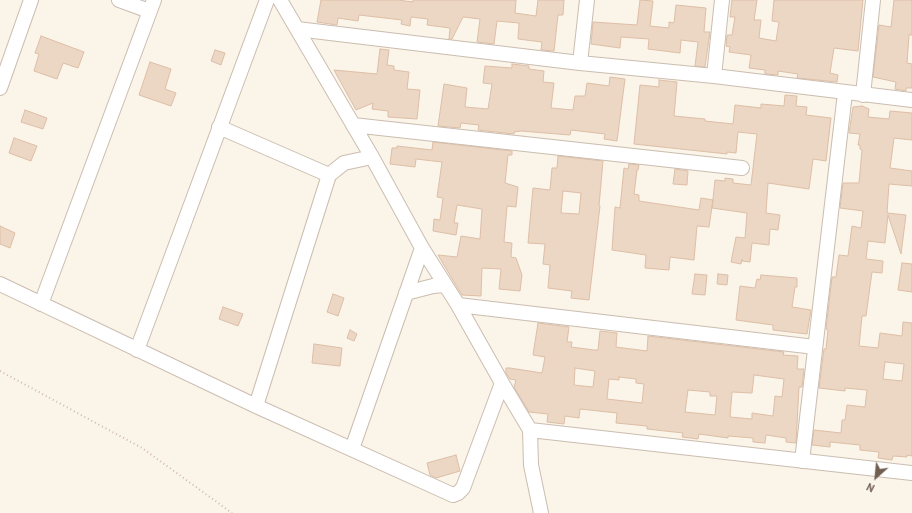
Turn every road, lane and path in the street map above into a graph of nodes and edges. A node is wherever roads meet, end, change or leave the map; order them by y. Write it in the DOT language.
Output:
graph roads {
  1 [pos="31,0"];
  2 [pos="119,0"];
  3 [pos="267,0"];
  4 [pos="280,0"];
  5 [pos="587,0"];
  6 [pos="722,0"];
  7 [pos="873,0"];
  8 [pos="151,6"];
  9 [pos="297,29"];
  10 [pos="580,64"];
  11 [pos="714,76"];
  12 [pos="0,88"];
  13 [pos="845,93"];
  14 [pos="863,95"];
  15 [pos="912,100"];
  16 [pos="353,125"];
  17 [pos="219,127"];
  18 [pos="372,157"];
  19 [pos="742,168"];
  20 [pos="329,175"];
  21 [pos="422,248"];
  22 [pos="0,284"];
  23 [pos="445,285"];
  24 [pos="406,293"];
  25 [pos="41,304"];
  26 [pos="458,305"];
  27 [pos="815,347"];
  28 [pos="137,350"];
  29 [pos="0,371"];
  30 [pos="502,384"];
  31 [pos="256,406"];
  32 [pos="530,430"];
  33 [pos="352,449"];
  34 [pos="802,461"];
  35 [pos="912,473"];
  36 [pos="232,513"];
  37 [pos="541,513"];
  1 -- 12 [label="street"];
  2 -- 8 [label="street"];
  3 -- 17 [label="street"];
  4 -- 9 [label="street"];
  5 -- 10 [label="street"];
  6 -- 11 [label="street"];
  7 -- 14 [label="street"];
  8 -- 25 [label="street"];
  9 -- 10 [label="street"];
  9 -- 16 [label="street"];
  10 -- 11 [label="street"];
  11 -- 13 [label="street"];
  13 -- 14 [label="street"];
  13 -- 27 [label="street"];
  14 -- 15 [label="street"];
  16 -- 18 [label="street"];
  16 -- 19 [label="street"];
  17 -- 20 [label="street"];
  17 -- 28 [label="street"];
  18 -- 20 [label="street"];
  18 -- 21 [label="street"];
  20 -- 31 [label="street"];
  21 -- 23 [label="street"];
  21 -- 24 [label="street"];
  22 -- 25 [label="street"];
  23 -- 24 [label="street"];
  23 -- 26 [label="street"];
  24 -- 33 [label="street"];
  25 -- 28 [label="street"];
  26 -- 27 [label="street"];
  26 -- 30 [label="street"];
  27 -- 34 [label="street"];
  28 -- 31 [label="street"];
  29 -- 36 [label="path"];
  30 -- 32 [label="street"];
  30 -- 33 [label="street"];
  31 -- 33 [label="street"];
  32 -- 34 [label="street"];
  32 -- 37 [label="street"];
  34 -- 35 [label="street"];
}
